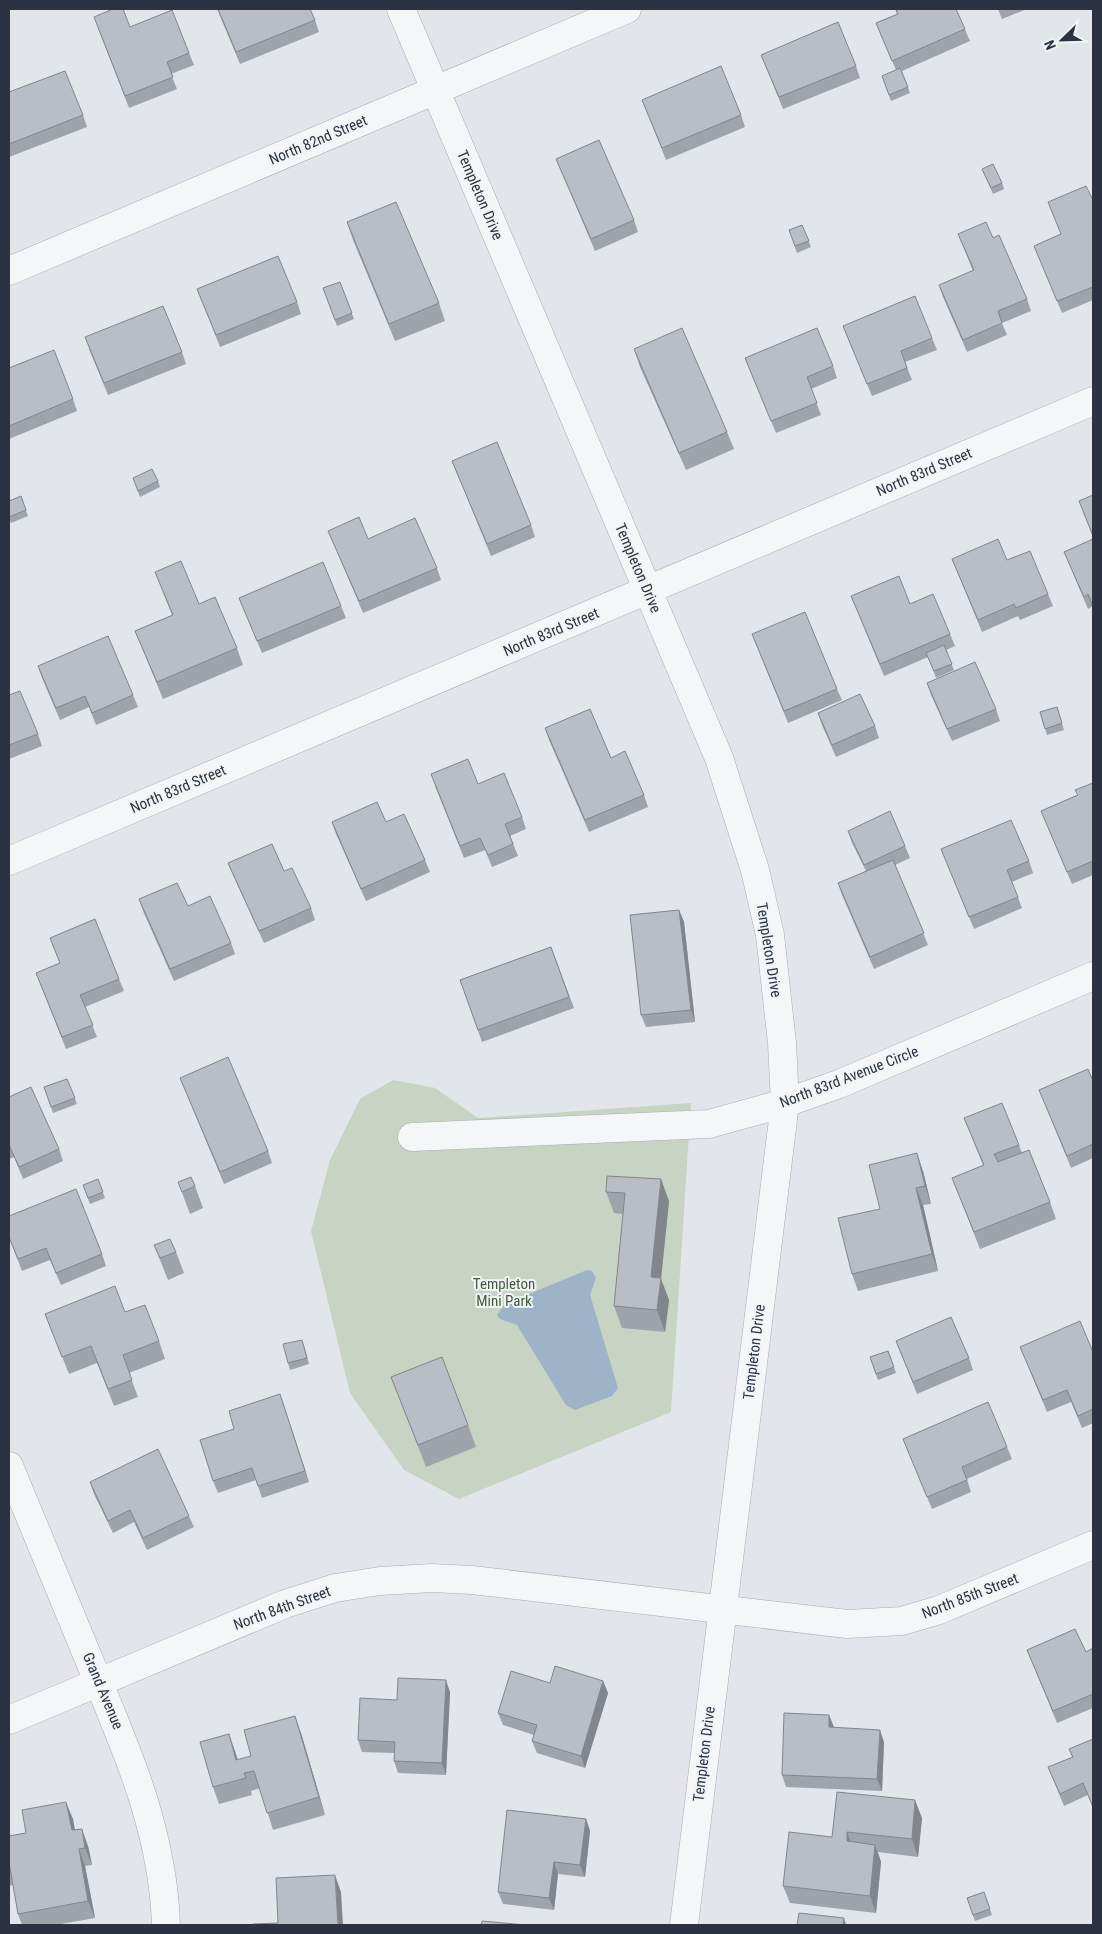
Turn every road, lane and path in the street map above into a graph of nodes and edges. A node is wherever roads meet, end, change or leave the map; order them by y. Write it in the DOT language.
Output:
graph roads {
  1 [pos="401,9"];
  2 [pos="627,9"];
  3 [pos="436,90"];
  4 [pos="9,271"];
  5 [pos="1093,401"];
  6 [pos="648,591"];
  7 [pos="9,861"];
  8 [pos="1093,976"];
  9 [pos="785,1103"];
  10 [pos="412,1137"];
  11 [pos="9,1466"];
  12 [pos="1093,1545"];
  13 [pos="722,1609"];
  14 [pos="99,1682"];
  15 [pos="9,1720"];
  16 [pos="166,1925"];
  17 [pos="684,1925"];
  1 -- 3 [label="street, Templeton Drive"];
  2 -- 3 [label="street, North 82nd Street"];
  3 -- 4 [label="street, North 82nd Street"];
  3 -- 6 [label="street, Templeton Drive"];
  5 -- 6 [label="street, North 83rd Street"];
  6 -- 7 [label="street, North 83rd Street"];
  6 -- 9 [label="street, Templeton Drive"];
  8 -- 9 [label="street, North 83rd Avenue Circle"];
  9 -- 10 [label="street, North 83rd Avenue Circle"];
  9 -- 13 [label="street, Templeton Drive"];
  11 -- 14 [label="street, Grand Avenue"];
  12 -- 13 [label="street, North 85th Street"];
  13 -- 14 [label="street, North 84th Street"];
  13 -- 17 [label="street, Templeton Drive"];
  14 -- 15 [label="street, North 84th Street"];
  14 -- 16 [label="street, Grand Avenue"];
}
